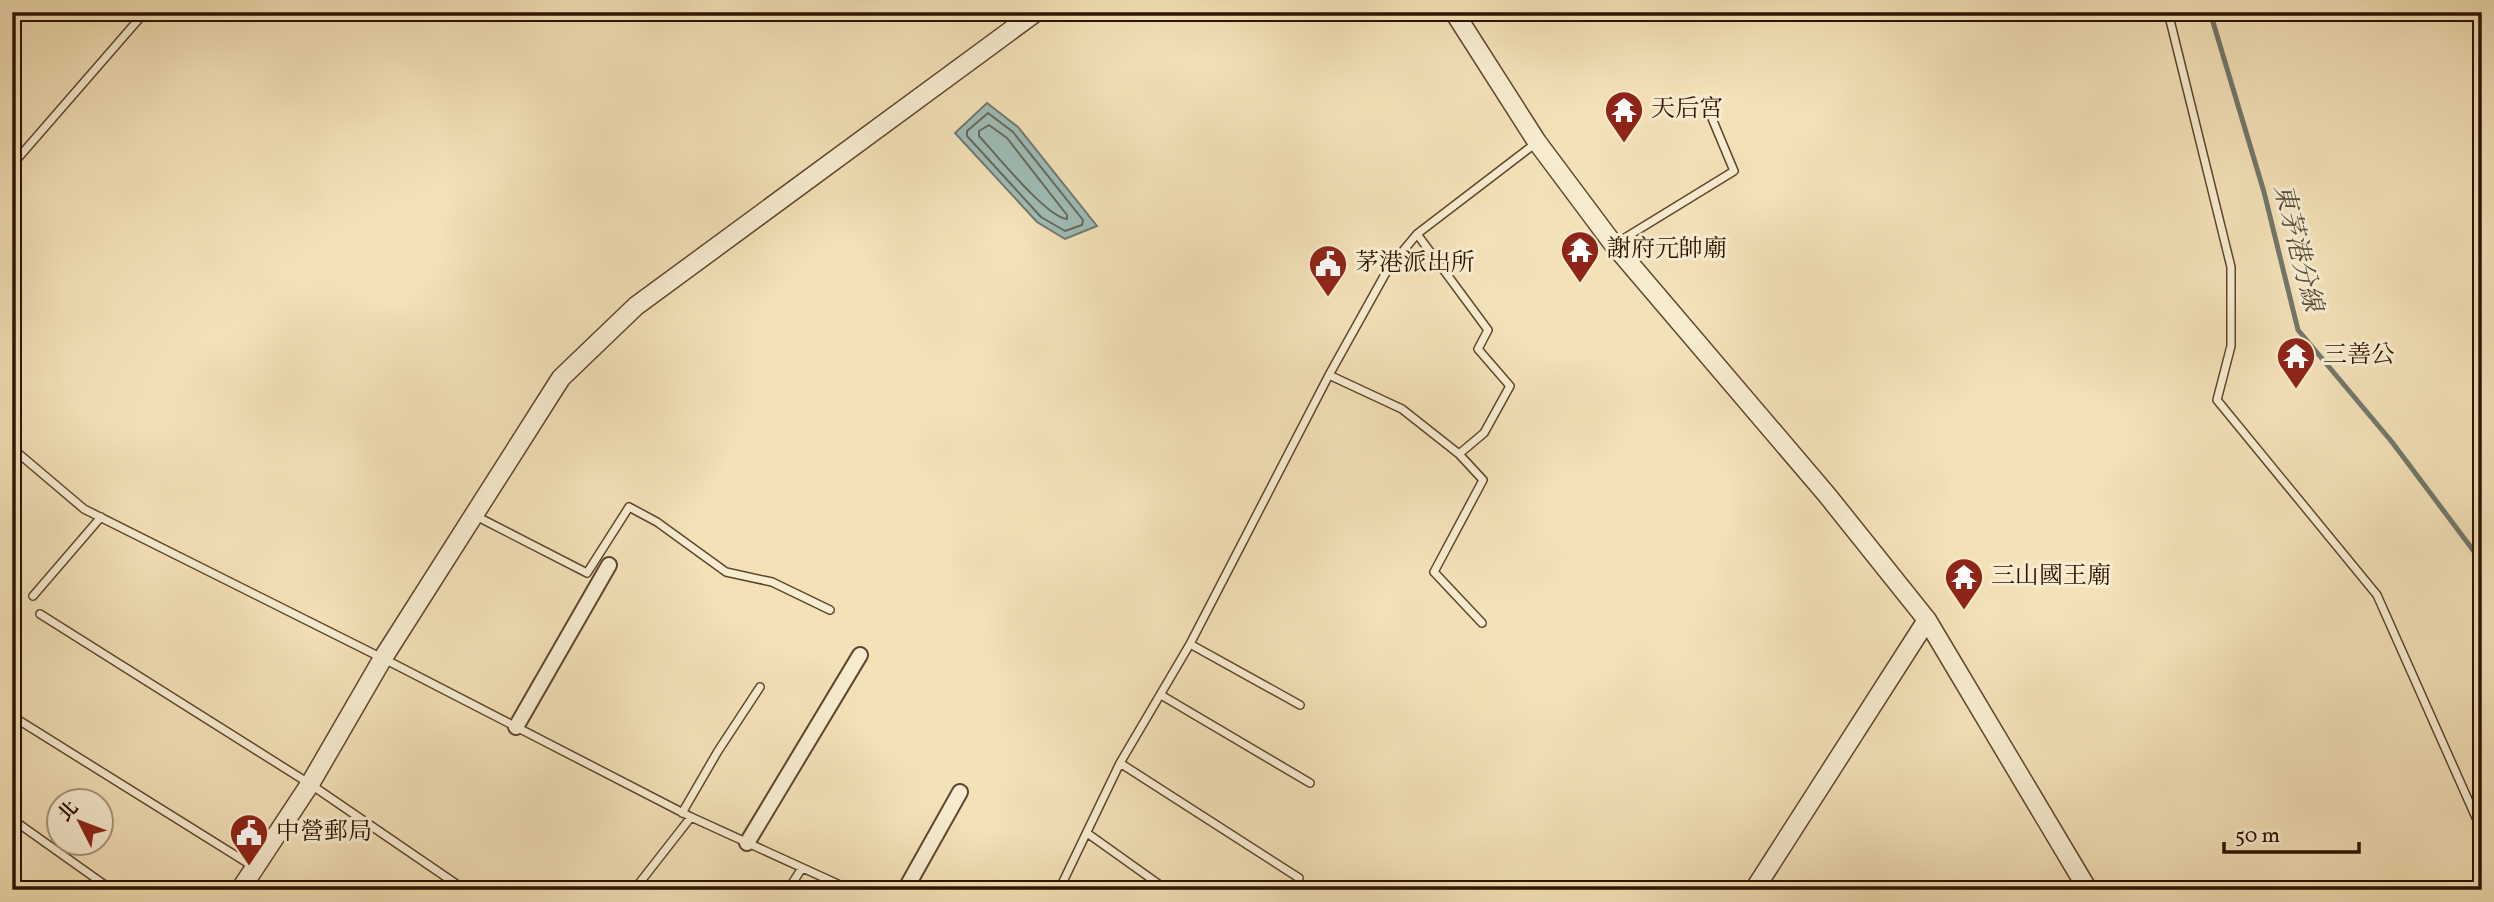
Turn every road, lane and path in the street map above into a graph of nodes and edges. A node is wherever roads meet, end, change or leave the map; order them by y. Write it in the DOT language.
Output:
graph roads {
  1 [pos="145,12"];
  2 [pos="1037,12"];
  3 [pos="1478,12"];
  4 [pos="2168,12"];
  5 [pos="1457,18"];
  6 [pos="1711,116"];
  7 [pos="1537,142"];
  8 [pos="12,165"];
  9 [pos="1417,234"];
  10 [pos="1614,245"];
  11 [pos="1329,375"];
  12 [pos="12,448"];
  13 [pos="1459,454"];
  14 [pos="473,514"];
  15 [pos="101,517"];
  16 [pos="609,565"];
  17 [pos="33,596"];
  18 [pos="830,610"];
  19 [pos="40,614"];
  20 [pos="1927,620"];
  21 [pos="1482,623"];
  22 [pos="1190,644"];
  23 [pos="860,654"];
  24 [pos="383,658"];
  25 [pos="760,687"];
  26 [pos="1161,695"];
  27 [pos="1300,705"];
  28 [pos="12,716"];
  29 [pos="516,727"];
  30 [pos="1120,763"];
  31 [pos="1310,783"];
  32 [pos="310,784"];
  33 [pos="960,792"];
  34 [pos="682,813"];
  35 [pos="691,817"];
  36 [pos="12,819"];
  37 [pos="2482,831"];
  38 [pos="1087,834"];
  39 [pos="747,843"];
  40 [pos="254,867"];
  41 [pos="802,868"];
  42 [pos="1299,878"];
  43 [pos="111,890"];
  44 [pos="240,890"];
  45 [pos="465,890"];
  46 [pos="634,890"];
  47 [pos="788,890"];
  48 [pos="851,890"];
  49 [pos="905,890"];
  50 [pos="1059,890"];
  51 [pos="1167,890"];
  52 [pos="1754,890"];
  53 [pos="2088,890"];
  1 -- 8 [label="lane"];
  2 -- 14 [label="street"];
  3 -- 5 [label="lane"];
  4 -- 37 [label="lane"];
  5 -- 7 [label="street"];
  6 -- 10 [label="lane"];
  7 -- 9 [label="lane"];
  7 -- 10 [label="street"];
  9 -- 11 [label="lane"];
  9 -- 13 [label="lane"];
  10 -- 20 [label="street"];
  11 -- 13 [label="lane"];
  11 -- 22 [label="lane"];
  12 -- 15 [label="lane"];
  13 -- 21 [label="lane"];
  14 -- 18 [label="lane"];
  14 -- 24 [label="street"];
  15 -- 17 [label="lane"];
  15 -- 24 [label="lane"];
  16 -- 29 [label="street"];
  19 -- 32 [label="lane"];
  20 -- 52 [label="street"];
  20 -- 53 [label="street"];
  22 -- 26 [label="lane"];
  22 -- 27 [label="lane"];
  23 -- 39 [label="street"];
  24 -- 29 [label="lane"];
  24 -- 32 [label="street"];
  25 -- 34 [label="lane"];
  26 -- 30 [label="lane"];
  26 -- 31 [label="lane"];
  28 -- 40 [label="lane"];
  29 -- 34 [label="lane"];
  30 -- 38 [label="lane"];
  30 -- 42 [label="lane"];
  32 -- 40 [label="street"];
  32 -- 45 [label="lane"];
  33 -- 49 [label="street"];
  34 -- 35 [label="lane"];
  35 -- 39 [label="lane"];
  35 -- 46 [label="lane"];
  36 -- 43 [label="lane"];
  38 -- 50 [label="lane"];
  38 -- 51 [label="lane"];
  39 -- 41 [label="lane"];
  40 -- 44 [label="street"];
  41 -- 47 [label="lane"];
  41 -- 48 [label="lane"];
}
